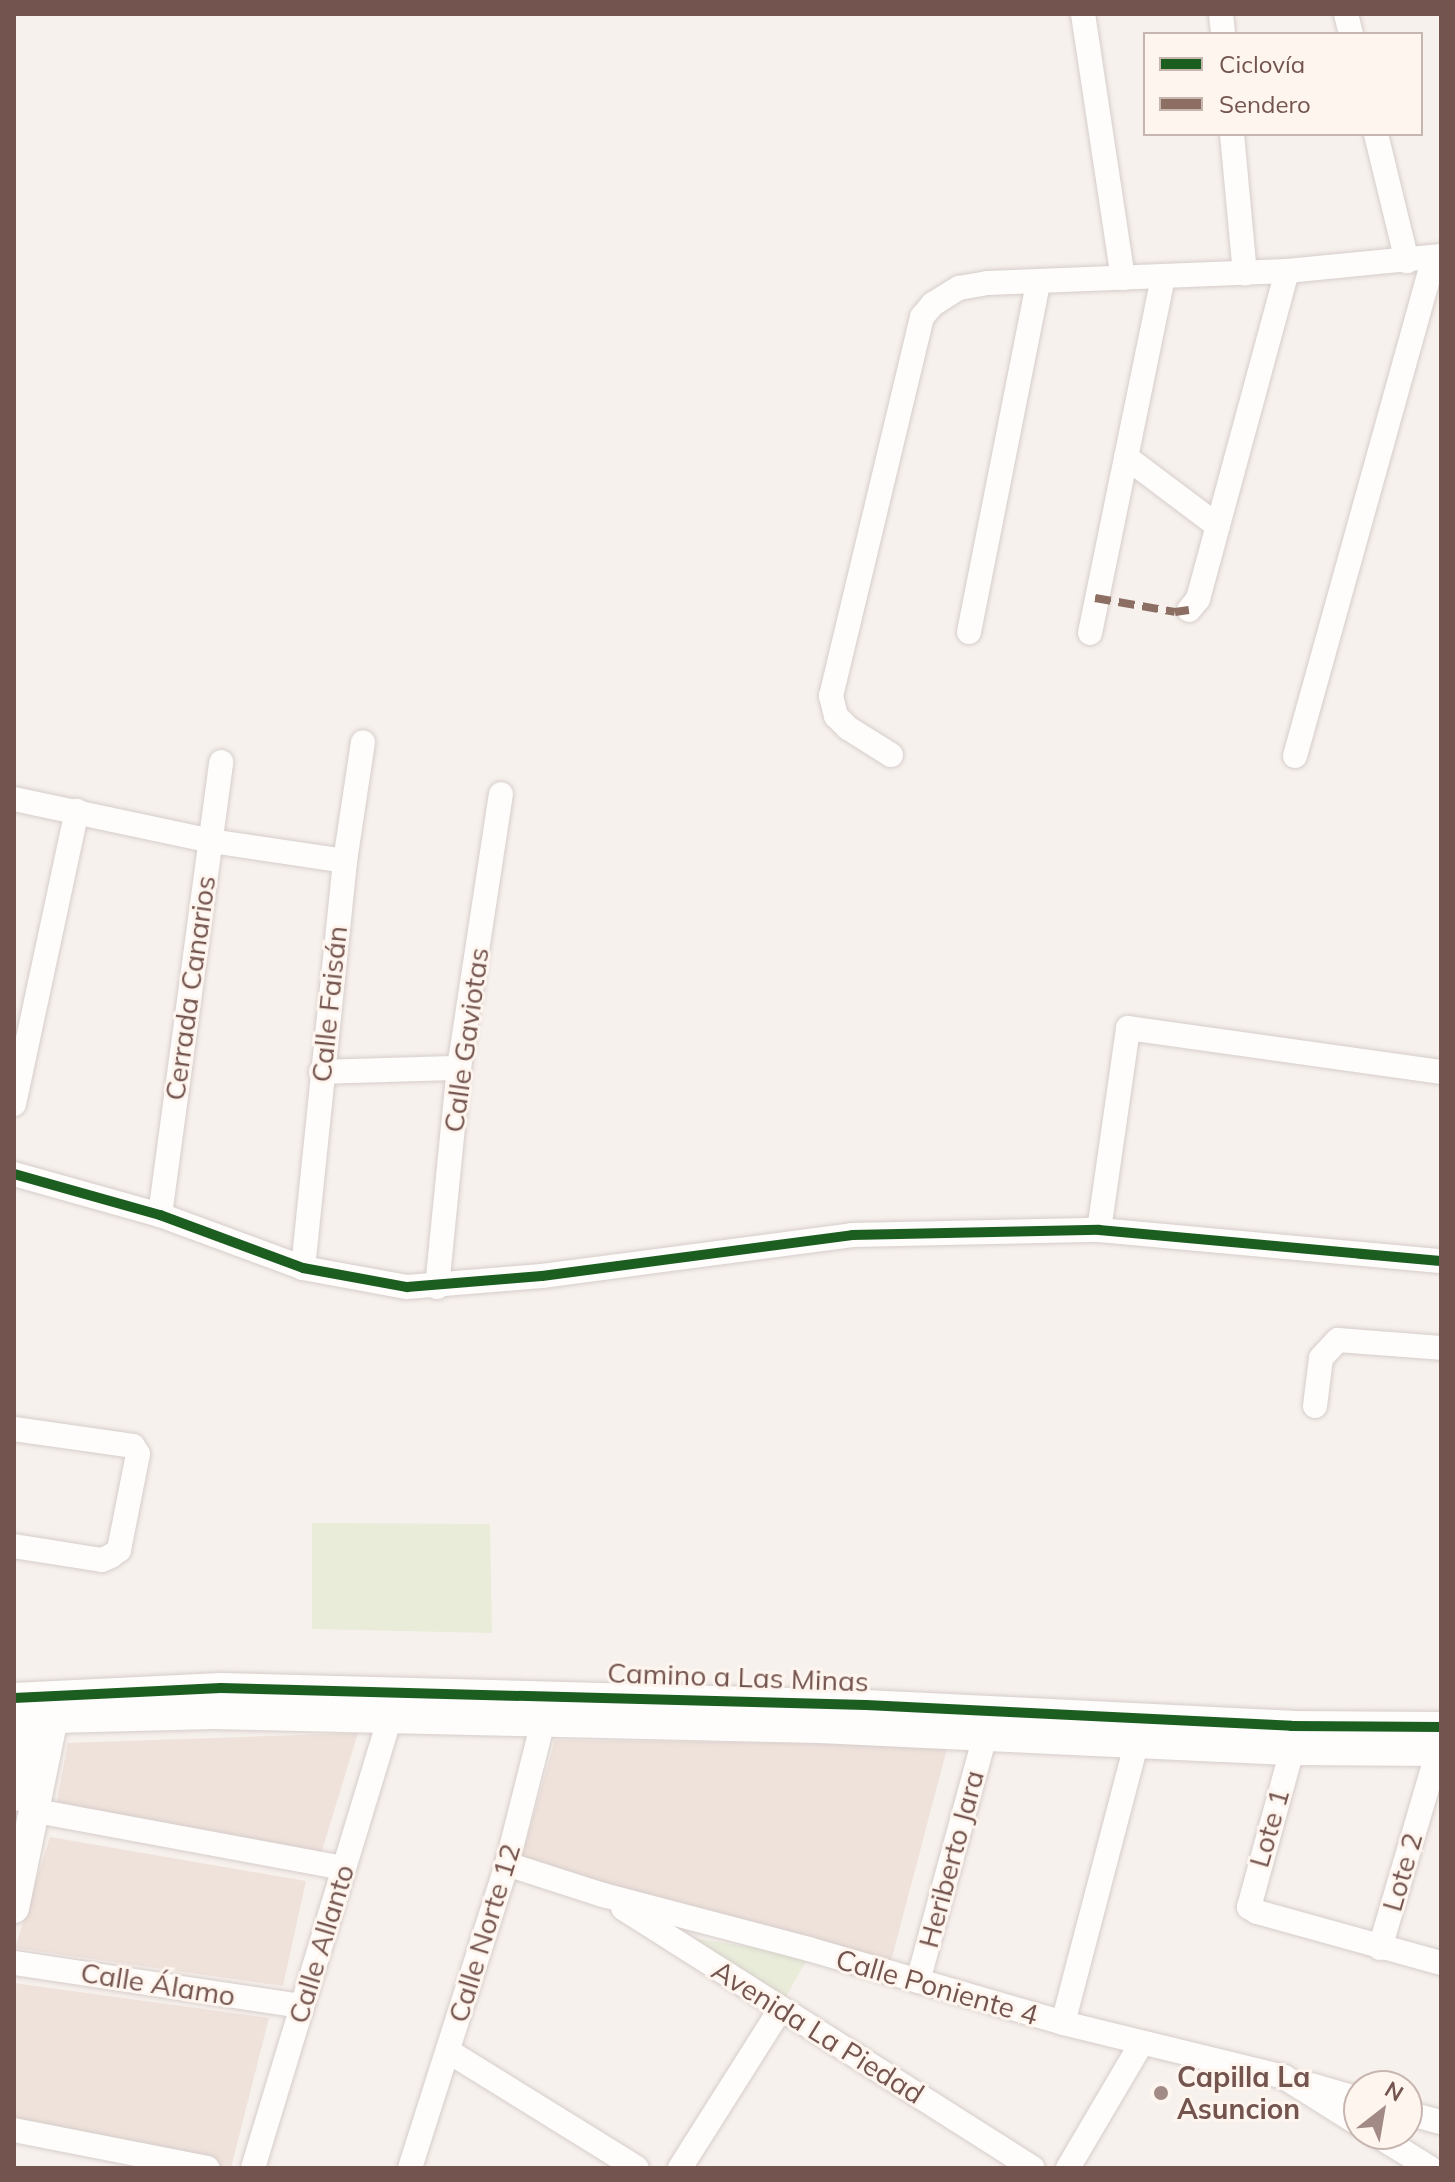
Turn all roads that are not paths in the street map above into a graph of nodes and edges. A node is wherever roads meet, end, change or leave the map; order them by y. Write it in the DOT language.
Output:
graph roads {
  1 [pos="1083,14"];
  2 [pos="1232,136"];
  3 [pos="1376,136"];
  4 [pos="1438,257"];
  5 [pos="1407,261"];
  6 [pos="1287,271"];
  7 [pos="1245,273"];
  8 [pos="1163,276"];
  9 [pos="1123,278"];
  10 [pos="1038,283"];
  11 [pos="1126,457"];
  12 [pos="1218,526"];
  13 [pos="1189,610"];
  14 [pos="969,632"];
  15 [pos="1090,633"];
  16 [pos="363,742"];
  17 [pos="891,755"];
  18 [pos="1295,756"];
  19 [pos="221,762"];
  20 [pos="501,794"];
  21 [pos="14,799"];
  22 [pos="77,811"];
  23 [pos="211,841"];
  24 [pos="345,861"];
  25 [pos="459,1068"];
  26 [pos="321,1072"];
  27 [pos="1441,1072"];
  28 [pos="14,1104"];
  29 [pos="14,1174"];
  30 [pos="160,1215"];
  31 [pos="1099,1230"];
  32 [pos="1441,1261"];
  33 [pos="303,1268"];
  34 [pos="437,1287"];
  35 [pos="1441,1348"];
  36 [pos="1315,1406"];
  37 [pos="14,1429"];
  38 [pos="14,1546"];
  39 [pos="34,1708"];
  40 [pos="547,1710"];
  41 [pos="389,1719"];
  42 [pos="1140,1730"];
  43 [pos="985,1736"];
  44 [pos="1440,1743"];
  45 [pos="1292,1750"];
  46 [pos="25,1803"];
  47 [pos="507,1864"];
  48 [pos="344,1868"];
  49 [pos="603,1895"];
  50 [pos="14,1908"];
  51 [pos="1380,1948"];
  52 [pos="14,1963"];
  53 [pos="1441,1963"];
  54 [pos="918,1981"];
  55 [pos="302,2006"];
  56 [pos="780,2010"];
  57 [pos="1063,2023"];
  58 [pos="1141,2044"];
  59 [pos="448,2051"];
  60 [pos="1284,2077"];
  61 [pos="1343,2094"];
  62 [pos="1343,2114"];
  63 [pos="14,2130"];
  64 [pos="1401,2150"];
  65 [pos="207,2168"];
  66 [pos="253,2168"];
  67 [pos="410,2168"];
  68 [pos="637,2168"];
  69 [pos="680,2168"];
  70 [pos="1033,2168"];
  71 [pos="1068,2168"];
  72 [pos="1430,2168"];
  1 -- 9 [label="street"];
  2 -- 7 [label="street"];
  3 -- 5 [label="street"];
  4 -- 5 [label="street"];
  4 -- 18 [label="street"];
  5 -- 6 [label="street"];
  6 -- 7 [label="street"];
  6 -- 12 [label="street"];
  7 -- 8 [label="street"];
  8 -- 9 [label="street"];
  8 -- 11 [label="street"];
  9 -- 10 [label="street"];
  10 -- 14 [label="street"];
  10 -- 17 [label="street"];
  11 -- 12 [label="street"];
  11 -- 15 [label="street"];
  12 -- 13 [label="street"];
  16 -- 24 [label="street, Calle Faisán"];
  19 -- 23 [label="street, Cerrada Canarios"];
  20 -- 25 [label="street, Calle Gaviotas"];
  21 -- 22 [label="street"];
  22 -- 23 [label="street"];
  22 -- 28 [label="street"];
  23 -- 24 [label="street"];
  23 -- 30 [label="street, Cerrada Canarios"];
  24 -- 26 [label="street, Calle Faisán"];
  25 -- 26 [label="street"];
  25 -- 34 [label="street, Calle Gaviotas"];
  26 -- 33 [label="street, Calle Faisán"];
  27 -- 31 [label="street"];
  29 -- 30 [label="street"];
  30 -- 33 [label="street"];
  31 -- 32 [label="street"];
  31 -- 34 [label="street"];
  33 -- 34 [label="street"];
  35 -- 36 [label="street"];
  37 -- 38 [label="street"];
  39 -- 40 [label="street, Camino a Las Minas"];
  39 -- 41 [label="street, Camino a Las Minas"];
  39 -- 46 [label="street"];
  40 -- 41 [label="street, Camino a Las Minas"];
  40 -- 42 [label="street, Camino a Las Minas"];
  40 -- 43 [label="street, Camino a Las Minas"];
  40 -- 47 [label="street, Calle Norte 12"];
  41 -- 48 [label="street, Calle Allanto"];
  42 -- 43 [label="street, Camino a Las Minas"];
  42 -- 44 [label="street, Camino a Las Minas"];
  42 -- 45 [label="street, Camino a Las Minas"];
  42 -- 57 [label="street"];
  43 -- 54 [label="street, Heriberto Jara"];
  44 -- 45 [label="street, Camino a Las Minas"];
  44 -- 51 [label="street, Lote 2"];
  45 -- 51 [label="street, Lote 1"];
  46 -- 48 [label="street"];
  46 -- 50 [label="street"];
  47 -- 49 [label="street, Calle Poniente 4"];
  47 -- 59 [label="street, Calle Norte 12"];
  48 -- 55 [label="street, Calle Allanto"];
  49 -- 54 [label="street, Calle Poniente 4"];
  49 -- 56 [label="street, Avenida La Piedad"];
  51 -- 53 [label="street"];
  52 -- 55 [label="street, Calle Álamo"];
  54 -- 57 [label="street, Calle Poniente 4"];
  55 -- 66 [label="street, Calle Allanto"];
  56 -- 69 [label="street"];
  56 -- 70 [label="street, Avenida La Piedad"];
  57 -- 58 [label="street, Calle Poniente 4"];
  58 -- 60 [label="street, Calle Poniente 4"];
  58 -- 71 [label="street"];
  59 -- 67 [label="street, Calle Norte 12"];
  59 -- 68 [label="street"];
  60 -- 61 [label="street"];
  60 -- 62 [label="street, Calle Poniente 4"];
  63 -- 65 [label="street"];
  64 -- 72 [label="street"];
}
